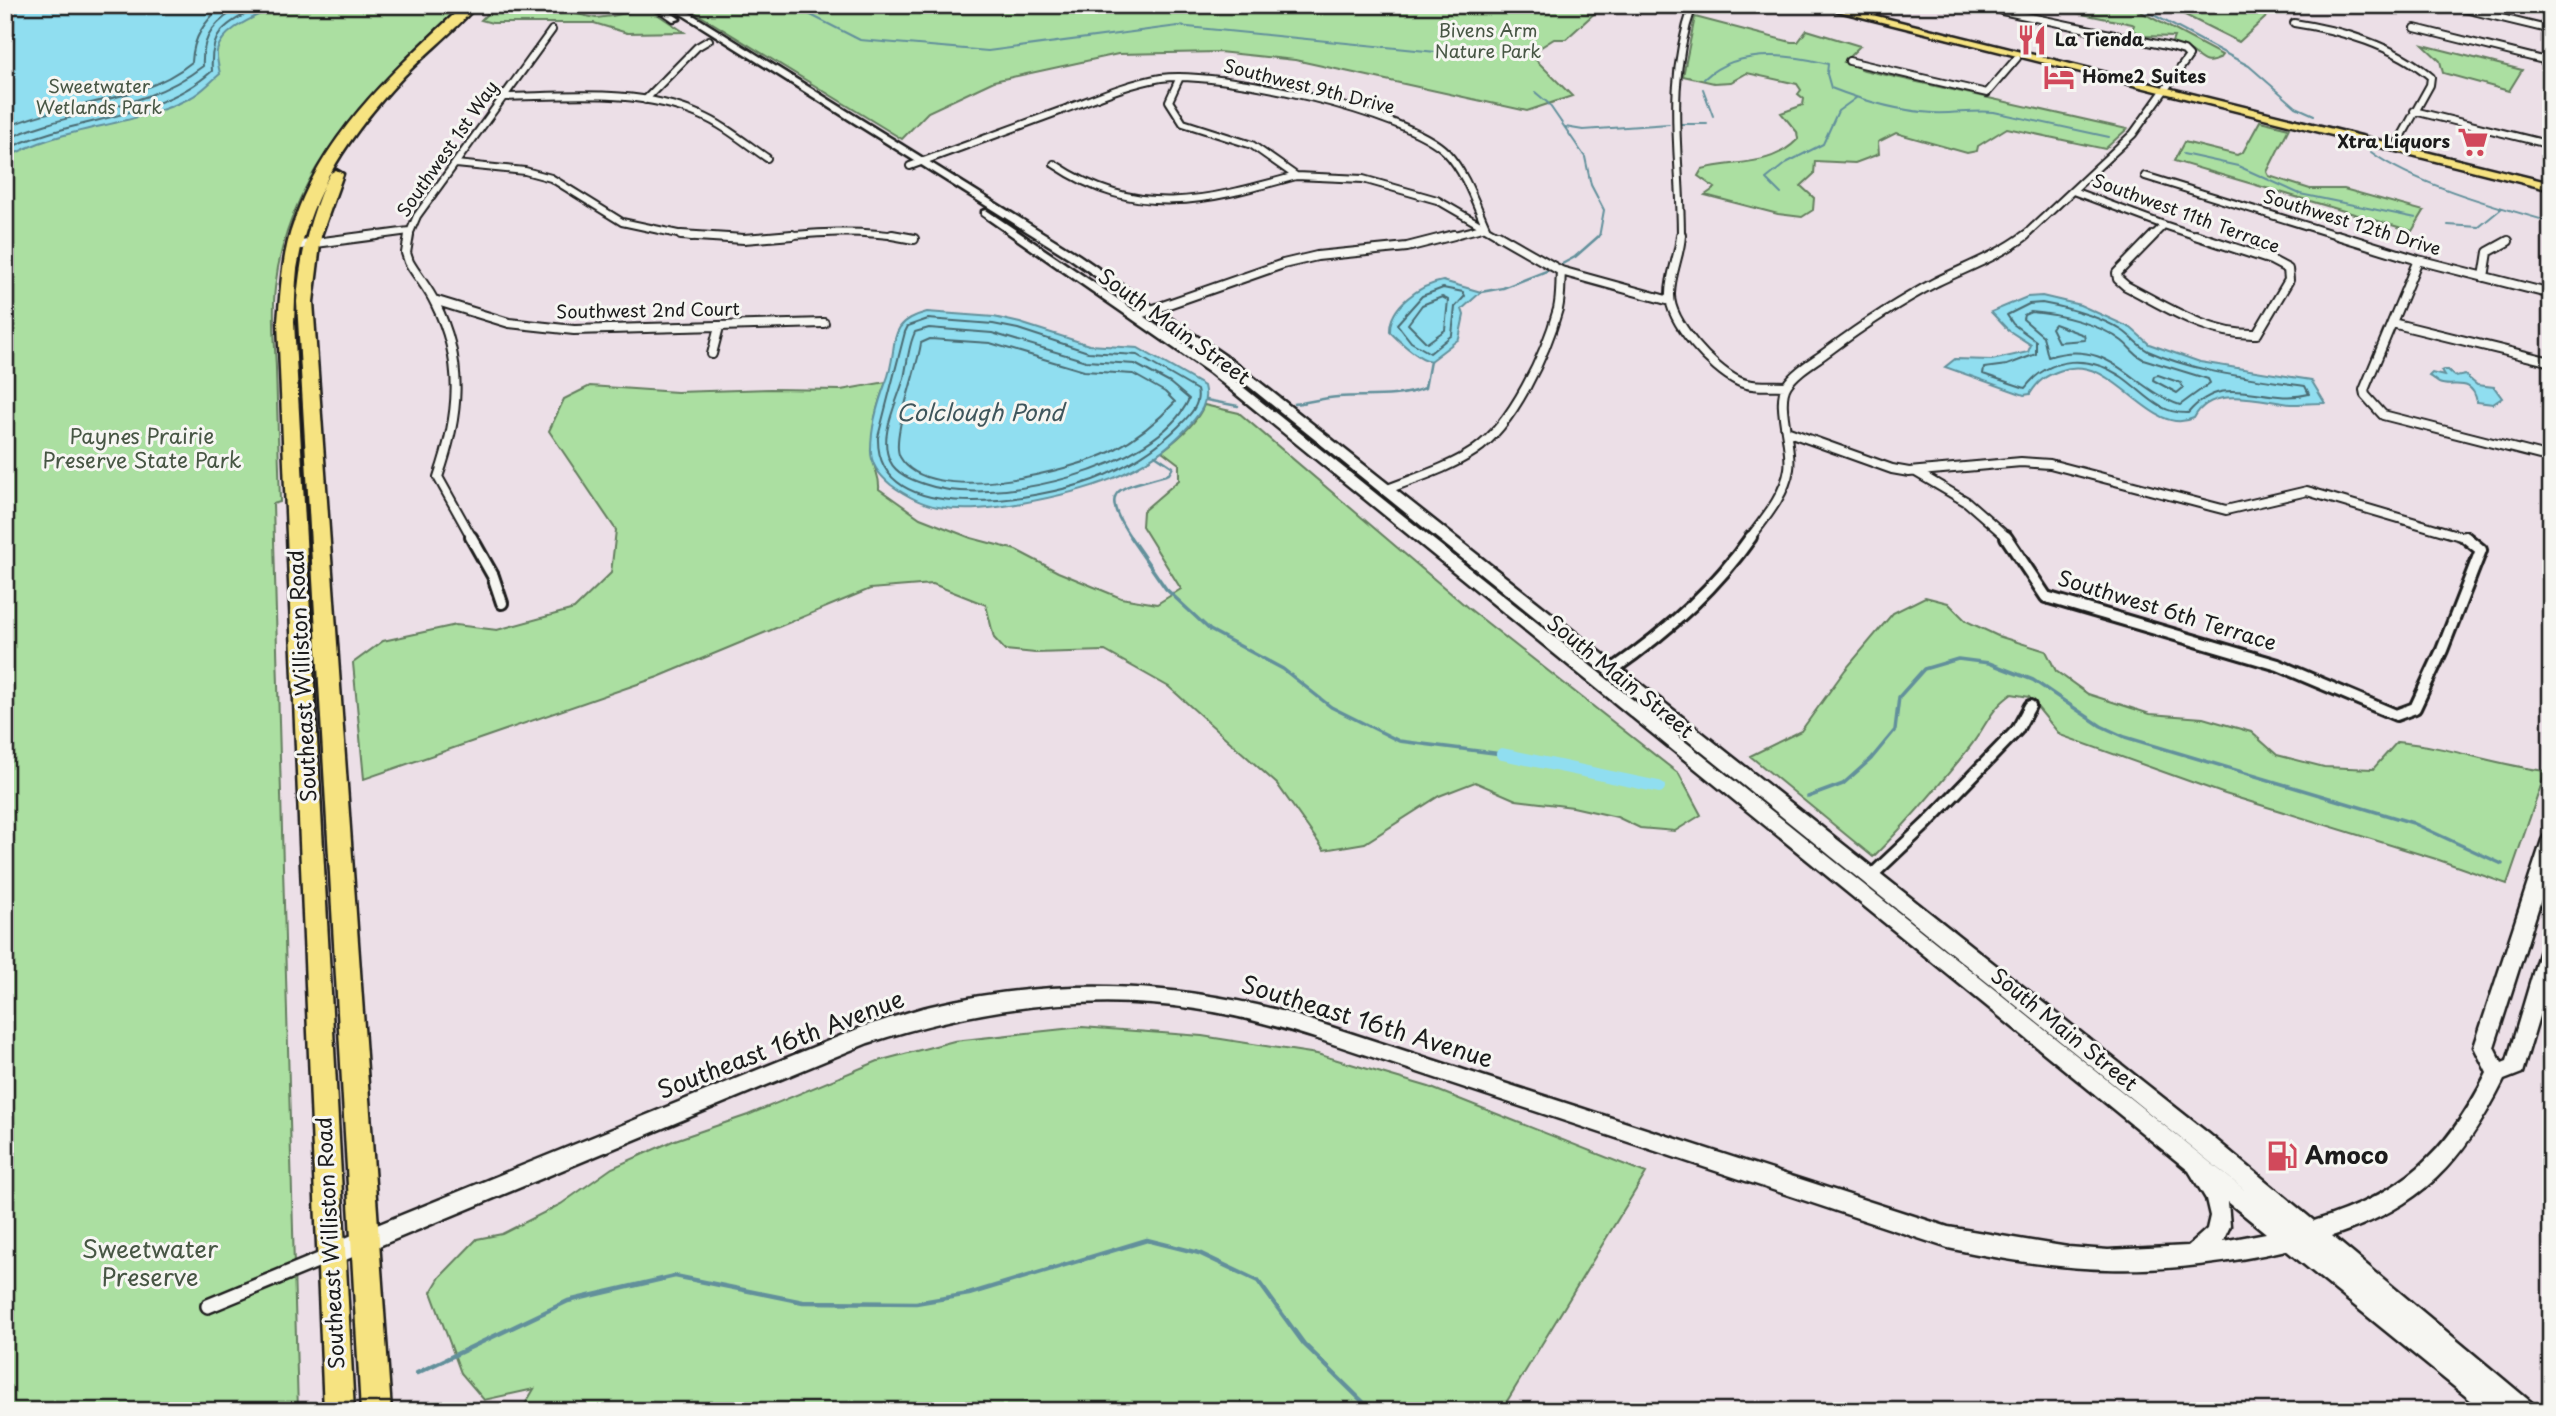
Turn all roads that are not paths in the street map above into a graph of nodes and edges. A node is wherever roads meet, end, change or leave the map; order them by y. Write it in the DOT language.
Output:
graph roads {
  1 [pos="471,5"];
  2 [pos="484,5"];
  3 [pos="654,5"];
  4 [pos="671,5"];
  5 [pos="1693,5"];
  6 [pos="1819,5"];
  7 [pos="1846,5"];
  8 [pos="2448,5"];
  9 [pos="2005,8"];
  10 [pos="1865,13"];
  11 [pos="2294,23"];
  12 [pos="2415,28"];
  13 [pos="552,30"];
  14 [pos="2551,30"];
  15 [pos="1941,35"];
  16 [pos="714,38"];
  17 [pos="436,45"];
  18 [pos="2007,45"];
  19 [pos="2021,54"];
  20 [pos="1849,61"];
  21 [pos="2551,62"];
  22 [pos="1180,77"];
  23 [pos="2167,88"];
  24 [pos="505,97"];
  25 [pos="645,100"];
  26 [pos="2414,111"];
  27 [pos="2396,145"];
  28 [pos="2551,145"];
  29 [pos="766,159"];
  30 [pos="922,161"];
  31 [pos="456,164"];
  32 [pos="1054,164"];
  33 [pos="910,166"];
  34 [pos="1296,176"];
  35 [pos="2145,176"];
  36 [pos="2551,179"];
  37 [pos="2551,187"];
  38 [pos="2073,191"];
  39 [pos="2164,225"];
  40 [pos="1486,226"];
  41 [pos="409,230"];
  42 [pos="914,239"];
  43 [pos="2508,241"];
  44 [pos="302,244"];
  45 [pos="2418,260"];
  46 [pos="1561,271"];
  47 [pos="2484,277"];
  48 [pos="2551,294"];
  49 [pos="434,300"];
  50 [pos="1670,301"];
  51 [pos="1152,310"];
  52 [pos="1137,316"];
  53 [pos="824,323"];
  54 [pos="2392,323"];
  55 [pos="719,327"];
  56 [pos="712,354"];
  57 [pos="2551,362"];
  58 [pos="1786,386"];
  59 [pos="1786,431"];
  60 [pos="2551,458"];
  61 [pos="1916,472"];
  62 [pos="1385,490"];
  63 [pos="1370,497"];
  64 [pos="502,603"];
  65 [pos="1612,670"];
  66 [pos="329,678"];
  67 [pos="1595,678"];
  68 [pos="304,685"];
  69 [pos="2030,706"];
  70 [pos="2551,840"];
  71 [pos="1870,877"];
  72 [pos="1854,888"];
  73 [pos="2551,943"];
  74 [pos="2516,949"];
  75 [pos="2548,965"];
  76 [pos="2007,984"];
  77 [pos="1986,996"];
  78 [pos="2497,1073"];
  79 [pos="2182,1152"];
  80 [pos="2312,1232"];
  81 [pos="2290,1238"];
  82 [pos="366,1240"];
  83 [pos="331,1255"];
  84 [pos="2192,1255"];
  85 [pos="208,1306"];
  86 [pos="339,1411"];
  87 [pos="376,1411"];
  88 [pos="2502,1411"];
  89 [pos="2524,1411"];
  1 -- 17 [label="highway, Southeast Williston Road"];
  2 -- 17 [label="highway, Southeast Williston Road"];
  3 -- 16 [label="main road, South Main Street"];
  4 -- 16 [label="main road, South Main Street"];
  5 -- 50 [label="street"];
  6 -- 10 [label="main road"];
  7 -- 10 [label="main road"];
  8 -- 14 [label="street"];
  9 -- 23 [label="street"];
  10 -- 15 [label="main road"];
  10 -- 18 [label="main road"];
  11 -- 26 [label="street"];
  12 -- 21 [label="street"];
  13 -- 24 [label="street, Southwest 1st Way"];
  15 -- 18 [label="main road"];
  15 -- 19 [label="main road"];
  16 -- 25 [label="street"];
  16 -- 30 [label="main road, South Main Street"];
  16 -- 33 [label="main road, South Main Street"];
  17 -- 44 [label="highway, Southeast Williston Road"];
  18 -- 19 [label="main road"];
  19 -- 20 [label="street"];
  19 -- 23 [label="main road"];
  22 -- 30 [label="street, Southwest 9th Drive"];
  22 -- 34 [label="street"];
  22 -- 40 [label="street, Southwest 9th Drive"];
  23 -- 27 [label="main road"];
  23 -- 38 [label="street"];
  24 -- 25 [label="street"];
  24 -- 31 [label="street, Southwest 1st Way"];
  25 -- 29 [label="street"];
  26 -- 27 [label="street"];
  26 -- 28 [label="street"];
  27 -- 36 [label="main road"];
  27 -- 37 [label="main road"];
  30 -- 33 [label="street, Southwest 9th Drive"];
  30 -- 51 [label="main road, South Main Street"];
  31 -- 41 [label="street, Southwest 1st Way"];
  31 -- 42 [label="street"];
  32 -- 34 [label="street"];
  33 -- 52 [label="main road, South Main Street"];
  34 -- 40 [label="street"];
  35 -- 45 [label="street, Southwest 12th Drive"];
  38 -- 39 [label="street, Southwest 11th Terrace"];
  38 -- 58 [label="street"];
  39 -- 39 [label="street, Southwest 11th Terrace"];
  40 -- 46 [label="street"];
  40 -- 51 [label="street"];
  41 -- 44 [label="street"];
  41 -- 49 [label="street, Southwest 1st Way"];
  43 -- 47 [label="street"];
  44 -- 66 [label="highway, Southeast Williston Road"];
  44 -- 68 [label="highway, Southeast Williston Road"];
  45 -- 47 [label="street, Southwest 12th Drive"];
  45 -- 54 [label="street"];
  46 -- 50 [label="street"];
  46 -- 62 [label="street"];
  47 -- 48 [label="street, Southwest 12th Drive"];
  49 -- 55 [label="street, Southwest 2nd Court"];
  49 -- 64 [label="street, Southwest 1st Way"];
  50 -- 58 [label="street"];
  51 -- 52 [label="street"];
  51 -- 62 [label="main road, South Main Street"];
  52 -- 63 [label="main road, South Main Street"];
  53 -- 55 [label="street, Southwest 2nd Court"];
  54 -- 57 [label="street"];
  54 -- 60 [label="street"];
  55 -- 56 [label="street"];
  58 -- 59 [label="street"];
  59 -- 61 [label="street"];
  59 -- 65 [label="street"];
  61 -- 61 [label="street, Southwest 6th Terrace"];
  62 -- 63 [label="main road"];
  62 -- 65 [label="main road, South Main Street"];
  63 -- 67 [label="main road, South Main Street"];
  65 -- 67 [label="main road"];
  65 -- 71 [label="main road, South Main Street"];
  66 -- 68 [label="highway"];
  66 -- 82 [label="highway, Southeast Williston Road"];
  67 -- 72 [label="main road, South Main Street"];
  68 -- 83 [label="highway, Southeast Williston Road"];
  69 -- 71 [label="street"];
  70 -- 74 [label="main road"];
  71 -- 72 [label="main road"];
  71 -- 76 [label="main road, South Main Street"];
  72 -- 77 [label="main road, South Main Street"];
  73 -- 75 [label="main road"];
  74 -- 75 [label="main road"];
  74 -- 78 [label="main road"];
  75 -- 78 [label="main road, Southeast 16th Avenue"];
  76 -- 77 [label="main road"];
  76 -- 80 [label="main road, South Main Street"];
  77 -- 79 [label="main road, South Main Street"];
  78 -- 80 [label="main road, Southeast 16th Avenue"];
  79 -- 81 [label="main road, South Main Street"];
  79 -- 84 [label="main road"];
  80 -- 81 [label="main road, Southeast 16th Avenue"];
  80 -- 89 [label="main road, South Main Street"];
  81 -- 84 [label="main road, Southeast 16th Avenue"];
  81 -- 88 [label="main road, South Main Street"];
  82 -- 83 [label="main road, Southeast 16th Avenue"];
  82 -- 84 [label="main road, Southeast 16th Avenue"];
  82 -- 87 [label="highway, Southeast Williston Road"];
  83 -- 85 [label="street, Southeast 16th Avenue"];
  83 -- 86 [label="highway, Southeast Williston Road"];
}
